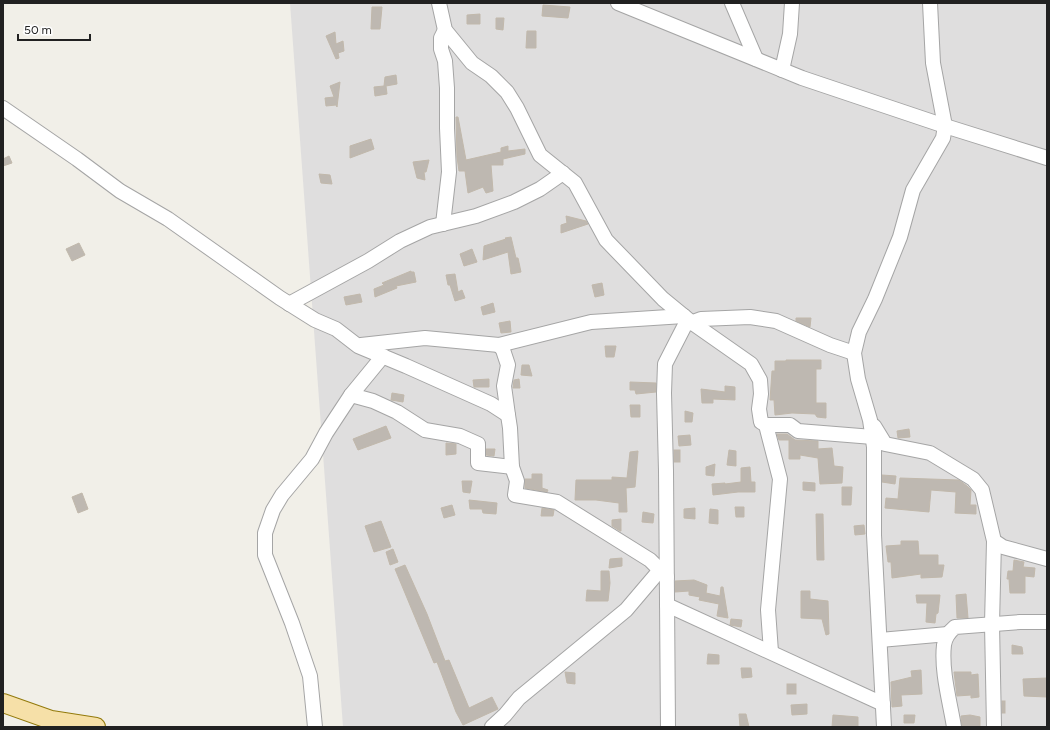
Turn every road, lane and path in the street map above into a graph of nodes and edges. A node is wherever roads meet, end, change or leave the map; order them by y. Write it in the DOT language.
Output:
graph roads {
  1 [pos="439,3"];
  2 [pos="618,3"];
  3 [pos="732,3"];
  4 [pos="792,3"];
  5 [pos="930,3"];
  6 [pos="445,30"];
  7 [pos="756,59"];
  8 [pos="782,70"];
  9 [pos="3,108"];
  10 [pos="945,126"];
  11 [pos="1047,158"];
  12 [pos="563,173"];
  13 [pos="443,224"];
  14 [pos="289,304"];
  15 [pos="688,319"];
  16 [pos="499,345"];
  17 [pos="358,346"];
  18 [pos="854,353"];
  19 [pos="383,356"];
  20 [pos="351,395"];
  21 [pos="508,415"];
  22 [pos="870,420"];
  23 [pos="766,424"];
  24 [pos="873,437"];
  25 [pos="512,467"];
  26 [pos="994,541"];
  27 [pos="1047,559"];
  28 [pos="664,574"];
  29 [pos="668,605"];
  30 [pos="1047,622"];
  31 [pos="992,624"];
  32 [pos="948,634"];
  33 [pos="880,640"];
  34 [pos="770,652"];
  35 [pos="3,703"];
  36 [pos="883,704"];
  37 [pos="96,727"];
  38 [pos="315,727"];
  39 [pos="492,727"];
  40 [pos="668,727"];
  41 [pos="884,727"];
  42 [pos="954,727"];
  43 [pos="994,727"];
  1 -- 6 [label="street"];
  2 -- 7 [label="street"];
  3 -- 7 [label="street"];
  4 -- 8 [label="street"];
  5 -- 10 [label="street"];
  6 -- 12 [label="street"];
  6 -- 13 [label="street"];
  7 -- 8 [label="street"];
  8 -- 10 [label="street"];
  9 -- 14 [label="street"];
  10 -- 11 [label="street"];
  10 -- 18 [label="street"];
  12 -- 13 [label="street"];
  12 -- 15 [label="street"];
  13 -- 14 [label="street"];
  14 -- 17 [label="street"];
  15 -- 16 [label="street"];
  15 -- 18 [label="street"];
  15 -- 23 [label="street"];
  15 -- 28 [label="street"];
  16 -- 17 [label="street"];
  16 -- 21 [label="street"];
  17 -- 19 [label="street"];
  18 -- 22 [label="street"];
  19 -- 20 [label="street"];
  19 -- 21 [label="street"];
  20 -- 25 [label="street"];
  20 -- 38 [label="street"];
  21 -- 25 [label="street"];
  22 -- 24 [label="street"];
  22 -- 26 [label="street"];
  23 -- 24 [label="street"];
  23 -- 34 [label="street"];
  24 -- 33 [label="street"];
  25 -- 28 [label="street"];
  26 -- 27 [label="street"];
  26 -- 31 [label="street"];
  28 -- 29 [label="street"];
  28 -- 39 [label="street"];
  29 -- 34 [label="street"];
  29 -- 40 [label="street"];
  30 -- 31 [label="street"];
  31 -- 32 [label="street"];
  31 -- 43 [label="street"];
  32 -- 33 [label="street"];
  32 -- 42 [label="street"];
  33 -- 36 [label="street"];
  34 -- 36 [label="street"];
  35 -- 37 [label="main road"];
  36 -- 41 [label="street"];
}
